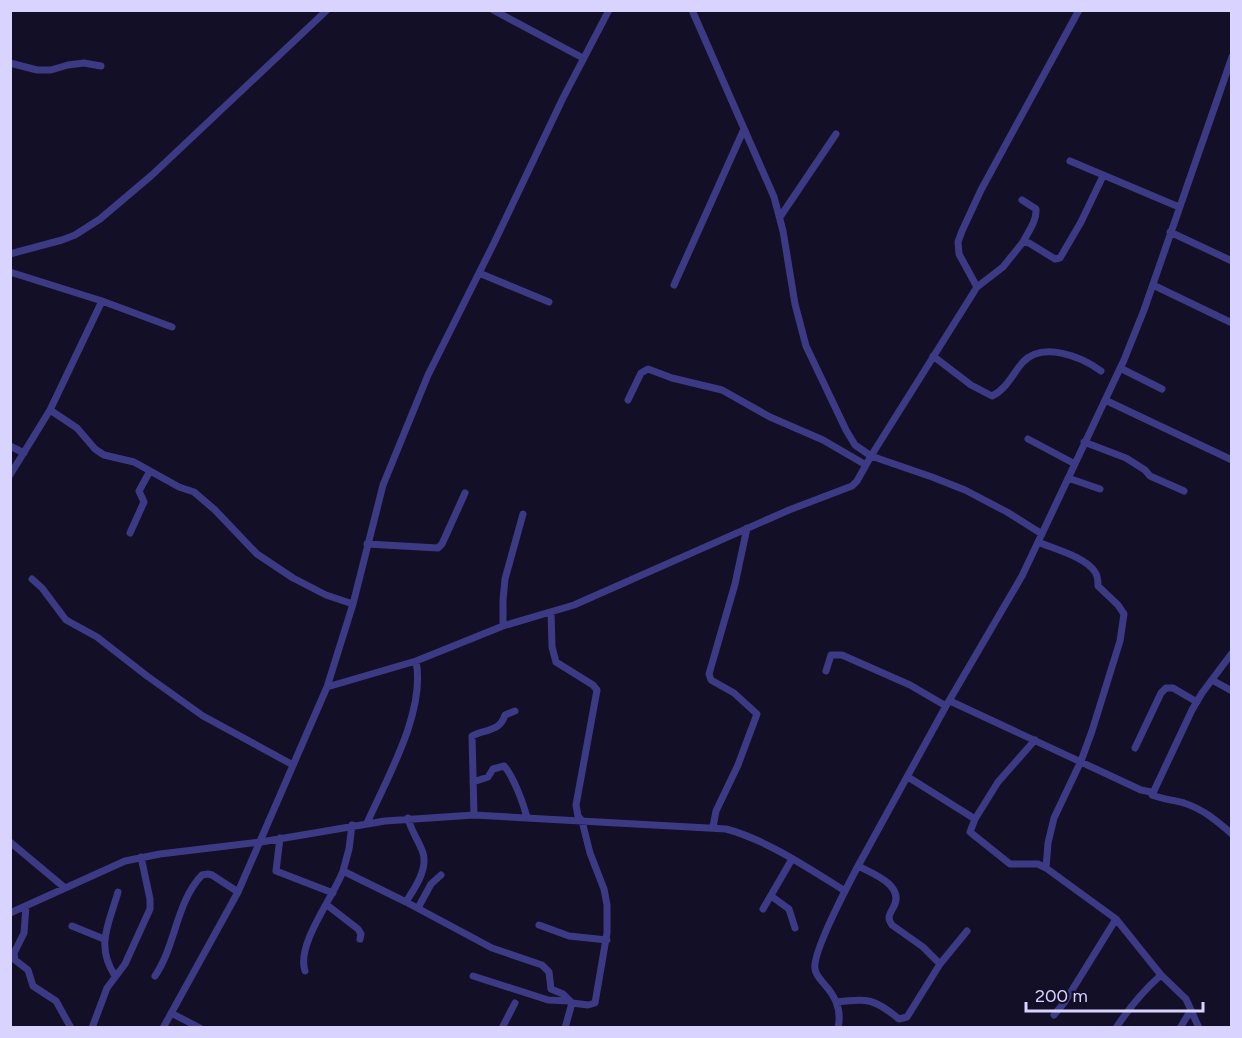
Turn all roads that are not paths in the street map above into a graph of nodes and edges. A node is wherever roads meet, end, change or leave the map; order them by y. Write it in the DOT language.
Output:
graph roads {
  1 [pos="327,10"];
  2 [pos="493,10"];
  3 [pos="609,10"];
  4 [pos="692,10"];
  5 [pos="1079,10"];
  6 [pos="1232,57"];
  7 [pos="584,58"];
  8 [pos="10,63"];
  9 [pos="101,66"];
  10 [pos="1229,74"];
  11 [pos="744,129"];
  12 [pos="836,134"];
  13 [pos="1070,161"];
  14 [pos="1103,176"];
  15 [pos="1022,200"];
  16 [pos="1179,207"];
  17 [pos="780,217"];
  18 [pos="1170,232"];
  19 [pos="1023,242"];
  20 [pos="10,254"];
  21 [pos="1232,261"];
  22 [pos="10,272"];
  23 [pos="479,273"];
  24 [pos="674,285"];
  25 [pos="1153,285"];
  26 [pos="977,287"];
  27 [pos="102,301"];
  28 [pos="549,302"];
  29 [pos="1232,323"];
  30 [pos="172,327"];
  31 [pos="933,356"];
  32 [pos="1120,368"];
  33 [pos="1101,371"];
  34 [pos="1162,389"];
  35 [pos="628,400"];
  36 [pos="1105,400"];
  37 [pos="50,410"];
  38 [pos="1028,439"];
  39 [pos="1084,442"];
  40 [pos="10,446"];
  41 [pos="24,453"];
  42 [pos="871,456"];
  43 [pos="1232,460"];
  44 [pos="1075,464"];
  45 [pos="866,465"];
  46 [pos="150,471"];
  47 [pos="10,475"];
  48 [pos="1068,478"];
  49 [pos="1100,489"];
  50 [pos="1184,491"];
  51 [pos="465,493"];
  52 [pos="523,514"];
  53 [pos="747,528"];
  54 [pos="130,533"];
  55 [pos="1042,534"];
  56 [pos="1038,542"];
  57 [pos="368,544"];
  58 [pos="32,579"];
  59 [pos="353,604"];
  60 [pos="551,612"];
  61 [pos="503,626"];
  62 [pos="1232,653"];
  63 [pos="416,661"];
  64 [pos="826,671"];
  65 [pos="1212,680"];
  66 [pos="327,687"];
  67 [pos="1232,691"];
  68 [pos="1197,702"];
  69 [pos="948,704"];
  70 [pos="515,711"];
  71 [pos="1035,740"];
  72 [pos="1136,748"];
  73 [pos="1081,761"];
  74 [pos="293,765"];
  75 [pos="908,777"];
  76 [pos="473,782"];
  77 [pos="1152,795"];
  78 [pos="474,815"];
  79 [pos="408,818"];
  80 [pos="527,818"];
  81 [pos="975,819"];
  82 [pos="582,821"];
  83 [pos="367,823"];
  84 [pos="352,825"];
  85 [pos="713,827"];
  86 [pos="1232,834"];
  87 [pos="280,838"];
  88 [pos="10,842"];
  89 [pos="261,842"];
  90 [pos="141,857"];
  91 [pos="792,859"];
  92 [pos="858,866"];
  93 [pos="1046,868"];
  94 [pos="343,871"];
  95 [pos="441,875"];
  96 [pos="65,888"];
  97 [pos="845,891"];
  98 [pos="118,892"];
  99 [pos="238,892"];
  100 [pos="333,893"];
  101 [pos="771,896"];
  102 [pos="406,902"];
  103 [pos="327,905"];
  104 [pos="26,906"];
  105 [pos="418,908"];
  106 [pos="763,909"];
  107 [pos="10,913"];
  108 [pos="1116,919"];
  109 [pos="539,925"];
  110 [pos="72,926"];
  111 [pos="795,928"];
  112 [pos="967,931"];
  113 [pos="104,939"];
  114 [pos="360,939"];
  115 [pos="606,940"];
  116 [pos="940,964"];
  117 [pos="305,971"];
  118 [pos="1161,975"];
  119 [pos="115,976"];
  120 [pos="155,976"];
  121 [pos="473,976"];
  122 [pos="571,1002"];
  123 [pos="837,1002"];
  124 [pos="515,1003"];
  125 [pos="1191,1010"];
  126 [pos="171,1013"];
  127 [pos="1054,1015"];
  128 [pos="71,1028"];
  129 [pos="92,1028"];
  130 [pos="163,1028"];
  131 [pos="200,1028"];
  132 [pos="502,1028"];
  133 [pos="565,1028"];
  134 [pos="838,1028"];
  135 [pos="1116,1028"];
  136 [pos="1180,1028"];
  137 [pos="1199,1028"];
  1 -- 20 [label="street"];
  2 -- 7 [label="street"];
  3 -- 7 [label="street"];
  4 -- 11 [label="street"];
  5 -- 26 [label="street"];
  6 -- 10 [label="street"];
  7 -- 23 [label="street"];
  8 -- 9 [label="street"];
  10 -- 16 [label="street"];
  11 -- 17 [label="street"];
  11 -- 24 [label="street"];
  12 -- 17 [label="street"];
  13 -- 14 [label="street"];
  14 -- 16 [label="street"];
  14 -- 19 [label="street"];
  15 -- 19 [label="street"];
  16 -- 18 [label="street"];
  17 -- 42 [label="street"];
  18 -- 21 [label="street"];
  18 -- 25 [label="street"];
  19 -- 26 [label="street"];
  22 -- 27 [label="street"];
  23 -- 28 [label="street"];
  23 -- 57 [label="street"];
  25 -- 29 [label="street"];
  25 -- 32 [label="street"];
  26 -- 31 [label="street"];
  27 -- 30 [label="street"];
  27 -- 37 [label="street"];
  31 -- 33 [label="street"];
  31 -- 42 [label="street"];
  32 -- 34 [label="street"];
  32 -- 36 [label="street"];
  35 -- 45 [label="street"];
  36 -- 39 [label="street"];
  36 -- 43 [label="street"];
  37 -- 41 [label="street"];
  37 -- 46 [label="street"];
  38 -- 44 [label="street"];
  39 -- 44 [label="street"];
  39 -- 50 [label="street"];
  40 -- 41 [label="street"];
  41 -- 47 [label="street"];
  42 -- 45 [label="street"];
  42 -- 55 [label="street"];
  44 -- 48 [label="street"];
  45 -- 53 [label="street"];
  46 -- 54 [label="street"];
  46 -- 59 [label="street"];
  48 -- 49 [label="street"];
  48 -- 55 [label="street"];
  51 -- 57 [label="street"];
  52 -- 61 [label="street"];
  53 -- 60 [label="street"];
  53 -- 85 [label="street"];
  55 -- 56 [label="street"];
  56 -- 69 [label="street"];
  56 -- 73 [label="street"];
  57 -- 59 [label="street"];
  58 -- 74 [label="street"];
  59 -- 66 [label="street"];
  60 -- 61 [label="street"];
  60 -- 82 [label="street"];
  61 -- 63 [label="street"];
  62 -- 65 [label="street"];
  63 -- 66 [label="street"];
  63 -- 83 [label="street"];
  64 -- 69 [label="street"];
  65 -- 67 [label="street"];
  65 -- 68 [label="street"];
  66 -- 74 [label="street"];
  68 -- 72 [label="street"];
  68 -- 77 [label="street"];
  69 -- 71 [label="street"];
  69 -- 75 [label="street"];
  70 -- 76 [label="street"];
  71 -- 73 [label="street"];
  71 -- 81 [label="street"];
  73 -- 77 [label="street"];
  73 -- 93 [label="street"];
  74 -- 89 [label="street"];
  75 -- 81 [label="street"];
  75 -- 92 [label="street"];
  76 -- 78 [label="street"];
  76 -- 80 [label="street"];
  77 -- 86 [label="street"];
  78 -- 79 [label="street"];
  78 -- 80 [label="street"];
  79 -- 83 [label="street"];
  79 -- 102 [label="street"];
  80 -- 82 [label="street"];
  81 -- 93 [label="street"];
  82 -- 85 [label="street"];
  82 -- 115 [label="street"];
  83 -- 84 [label="street"];
  84 -- 87 [label="street"];
  84 -- 94 [label="street"];
  85 -- 91 [label="street"];
  87 -- 89 [label="street"];
  87 -- 100 [label="street"];
  88 -- 96 [label="street"];
  89 -- 90 [label="street"];
  89 -- 99 [label="street"];
  90 -- 96 [label="street"];
  90 -- 119 [label="street"];
  91 -- 97 [label="street"];
  91 -- 101 [label="street"];
  92 -- 97 [label="street"];
  92 -- 116 [label="street"];
  93 -- 108 [label="street"];
  94 -- 100 [label="street"];
  94 -- 102 [label="street"];
  95 -- 105 [label="street"];
  96 -- 104 [label="street"];
  97 -- 123 [label="street"];
  98 -- 113 [label="street"];
  99 -- 120 [label="street"];
  99 -- 126 [label="street"];
  100 -- 103 [label="street"];
  101 -- 106 [label="street"];
  101 -- 111 [label="street"];
  102 -- 105 [label="street"];
  103 -- 114 [label="street"];
  103 -- 117 [label="street"];
  104 -- 107 [label="street"];
  104 -- 128 [label="street"];
  105 -- 122 [label="street"];
  108 -- 118 [label="street"];
  108 -- 127 [label="street"];
  109 -- 115 [label="street"];
  110 -- 113 [label="street"];
  112 -- 116 [label="street"];
  113 -- 119 [label="street"];
  115 -- 122 [label="street"];
  116 -- 123 [label="street"];
  118 -- 125 [label="street"];
  118 -- 135 [label="street"];
  119 -- 129 [label="street"];
  121 -- 122 [label="street"];
  122 -- 133 [label="street"];
  123 -- 134 [label="street"];
  124 -- 132 [label="street"];
  125 -- 136 [label="street"];
  125 -- 137 [label="street"];
  126 -- 130 [label="street"];
  126 -- 131 [label="street"];
}
